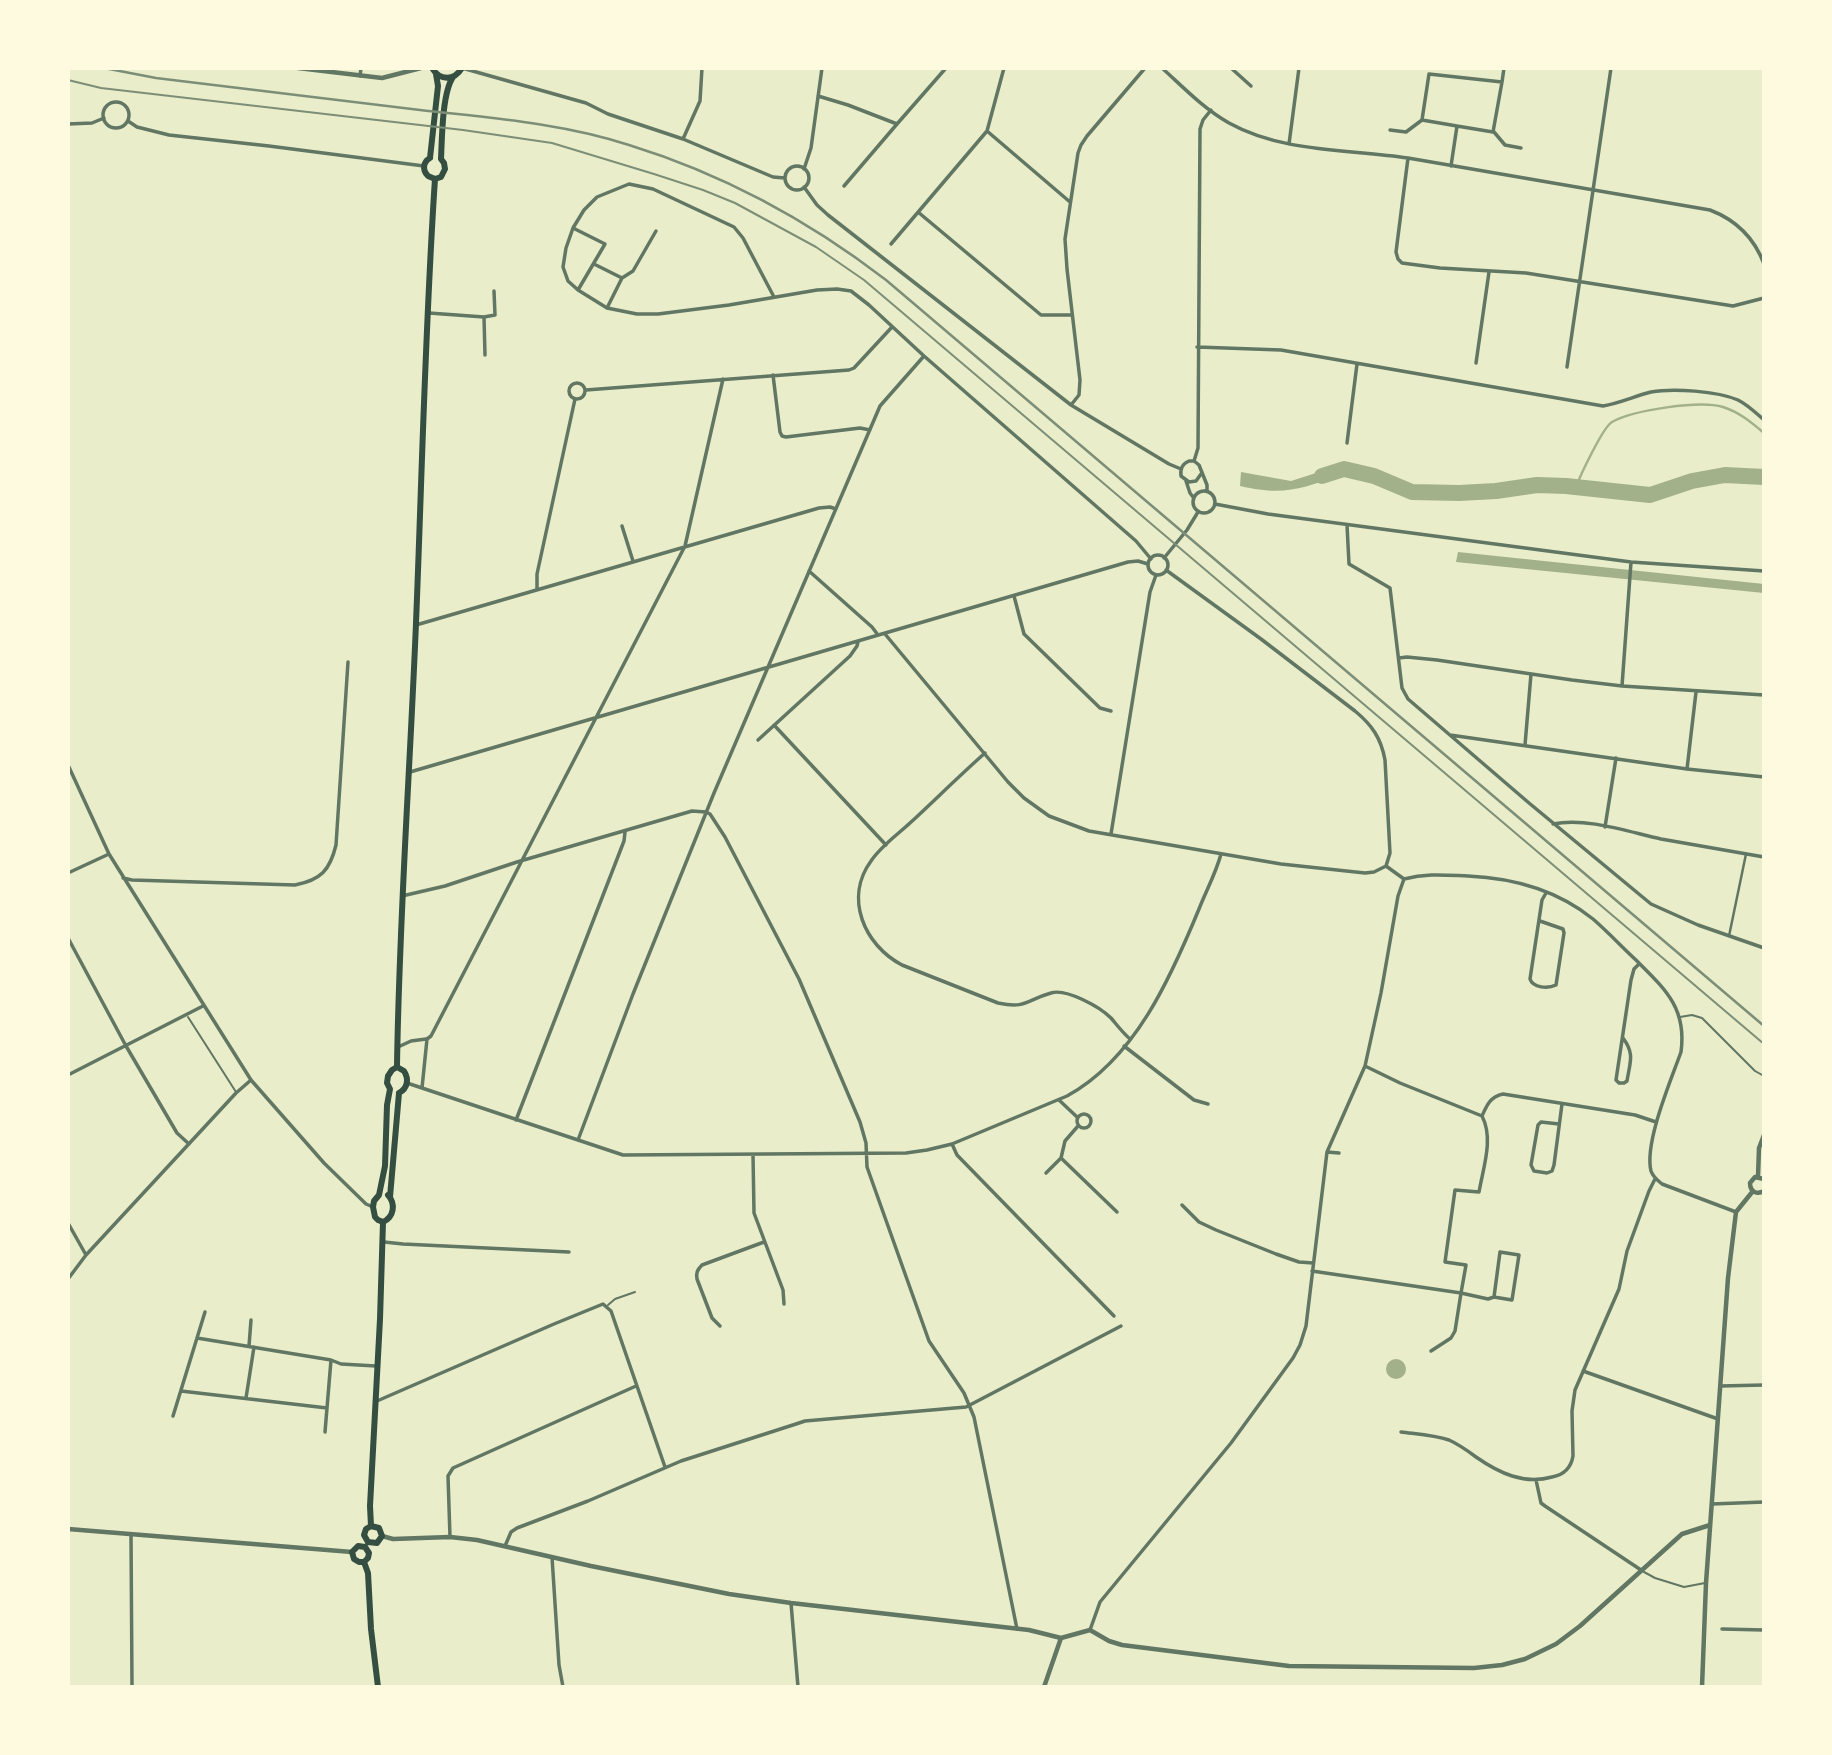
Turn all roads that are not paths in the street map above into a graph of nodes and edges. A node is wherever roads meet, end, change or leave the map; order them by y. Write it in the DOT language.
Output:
graph roads {
  1 [pos="298,68"];
  2 [pos="361,68"];
  3 [pos="421,68"];
  4 [pos="462,68"];
  5 [pos="702,68"];
  6 [pos="822,68"];
  7 [pos="946,68"];
  8 [pos="1004,68"];
  9 [pos="1145,68"];
  10 [pos="1162,68"];
  11 [pos="1231,68"];
  12 [pos="1299,68"];
  13 [pos="1426,68"];
  14 [pos="1504,68"];
  15 [pos="1611,68"];
  16 [pos="434,71"];
  17 [pos="1429,74"];
  18 [pos="360,76"];
  19 [pos="453,77"];
  20 [pos="1502,82"];
  21 [pos="1251,86"];
  22 [pos="818,96"];
  23 [pos="1211,110"];
  24 [pos="104,118"];
  25 [pos="1422,120"];
  26 [pos="128,121"];
  27 [pos="68,124"];
  28 [pos="897,124"];
  29 [pos="1457,126"];
  30 [pos="1390,130"];
  31 [pos="987,131"];
  32 [pos="1493,132"];
  33 [pos="683,139"];
  34 [pos="1289,144"];
  35 [pos="1521,148"];
  36 [pos="430,158"];
  37 [pos="441,159"];
  38 [pos="1408,159"];
  39 [pos="424,166"];
  40 [pos="1451,166"];
  41 [pos="804,169"];
  42 [pos="785,178"];
  43 [pos="435,179"];
  44 [pos="844,186"];
  45 [pos="804,187"];
  46 [pos="1594,189"];
  47 [pos="1070,202"];
  48 [pos="918,212"];
  49 [pos="573,228"];
  50 [pos="656,231"];
  51 [pos="891,244"];
  52 [pos="594,264"];
  53 [pos="1764,264"];
  54 [pos="1489,272"];
  55 [pos="622,278"];
  56 [pos="1581,282"];
  57 [pos="578,290"];
  58 [pos="494,291"];
  59 [pos="774,297"];
  60 [pos="1764,298"];
  61 [pos="607,308"];
  62 [pos="427,313"];
  63 [pos="1072,315"];
  64 [pos="484,317"];
  65 [pos="892,327"];
  66 [pos="1198,347"];
  67 [pos="485,355"];
  68 [pos="924,356"];
  69 [pos="1476,363"];
  70 [pos="1357,364"];
  71 [pos="1567,367"];
  72 [pos="774,375"];
  73 [pos="723,379"];
  74 [pos="586,390"];
  75 [pos="575,399"];
  76 [pos="1071,405"];
  77 [pos="1764,420"];
  78 [pos="870,429"];
  79 [pos="1347,443"];
  80 [pos="1194,461"];
  81 [pos="1181,469"];
  82 [pos="1201,474"];
  83 [pos="1186,481"];
  84 [pos="1207,491"];
  85 [pos="1194,497"];
  86 [pos="1215,504"];
  87 [pos="836,509"];
  88 [pos="1198,512"];
  89 [pos="1347,525"];
  90 [pos="622,526"];
  91 [pos="685,546"];
  92 [pos="1164,558"];
  93 [pos="633,561"];
  94 [pos="1149,561"];
  95 [pos="1631,562"];
  96 [pos="1166,570"];
  97 [pos="809,571"];
  98 [pos="1764,572"];
  99 [pos="1156,575"];
  100 [pos="537,589"];
  101 [pos="1014,596"];
  102 [pos="416,625"];
  103 [pos="885,634"];
  104 [pos="878,635"];
  105 [pos="858,642"];
  106 [pos="1399,658"];
  107 [pos="348,662"];
  108 [pos="767,668"];
  109 [pos="1531,674"];
  110 [pos="1622,686"];
  111 [pos="1696,692"];
  112 [pos="1764,695"];
  113 [pos="1111,711"];
  114 [pos="597,716"];
  115 [pos="774,725"];
  116 [pos="1448,735"];
  117 [pos="758,740"];
  118 [pos="1525,745"];
  119 [pos="985,753"];
  120 [pos="1616,758"];
  121 [pos="68,765"];
  122 [pos="1687,769"];
  123 [pos="408,772"];
  124 [pos="1764,777"];
  125 [pos="706,812"];
  126 [pos="1553,824"];
  127 [pos="1605,827"];
  128 [pos="625,832"];
  129 [pos="1111,834"];
  130 [pos="886,845"];
  131 [pos="1746,853"];
  132 [pos="109,854"];
  133 [pos="1221,854"];
  134 [pos="1764,857"];
  135 [pos="522,861"];
  136 [pos="1386,866"];
  137 [pos="68,873"];
  138 [pos="123,878"];
  139 [pos="1404,879"];
  140 [pos="1546,893"];
  141 [pos="402,896"];
  142 [pos="1540,920"];
  143 [pos="1729,936"];
  144 [pos="68,938"];
  145 [pos="1764,948"];
  146 [pos="1639,964"];
  147 [pos="204,1006"];
  148 [pos="187,1014"];
  149 [pos="1679,1017"];
  150 [pos="1623,1038"];
  151 [pos="426,1039"];
  152 [pos="1130,1039"];
  153 [pos="126,1046"];
  154 [pos="1124,1046"];
  155 [pos="398,1047"];
  156 [pos="1365,1066"];
  157 [pos="397,1067"];
  158 [pos="68,1075"];
  159 [pos="1764,1076"];
  160 [pos="251,1080"];
  161 [pos="407,1083"];
  162 [pos="390,1089"];
  163 [pos="422,1089"];
  164 [pos="236,1093"];
  165 [pos="399,1093"];
  166 [pos="1059,1100"];
  167 [pos="1208,1104"];
  168 [pos="1562,1104"];
  169 [pos="1482,1116"];
  170 [pos="1077,1117"];
  171 [pos="516,1120"];
  172 [pos="1657,1123"];
  173 [pos="1559,1124"];
  174 [pos="1078,1126"];
  175 [pos="1764,1135"];
  176 [pos="578,1140"];
  177 [pos="189,1144"];
  178 [pos="952,1144"];
  179 [pos="865,1153"];
  180 [pos="1327,1153"];
  181 [pos="1339,1153"];
  182 [pos="753,1155"];
  183 [pos="1061,1157"];
  184 [pos="1046,1173"];
  185 [pos="1761,1178"];
  186 [pos="1655,1179"];
  187 [pos="1753,1191"];
  188 [pos="1764,1191"];
  189 [pos="379,1195"];
  190 [pos="390,1196"];
  191 [pos="1182,1205"];
  192 [pos="373,1207"];
  193 [pos="1117,1212"];
  194 [pos="1736,1212"];
  195 [pos="383,1222"];
  196 [pos="68,1223"];
  197 [pos="384,1242"];
  198 [pos="764,1242"];
  199 [pos="569,1252"];
  200 [pos="86,1255"];
  201 [pos="1313,1263"];
  202 [pos="1312,1271"];
  203 [pos="68,1279"];
  204 [pos="635,1292"];
  205 [pos="1461,1293"];
  206 [pos="1494,1297"];
  207 [pos="784,1304"];
  208 [pos="607,1306"];
  209 [pos="205,1312"];
  210 [pos="1114,1316"];
  211 [pos="251,1320"];
  212 [pos="720,1326"];
  213 [pos="1121,1326"];
  214 [pos="197,1338"];
  215 [pos="252,1347"];
  216 [pos="1431,1351"];
  217 [pos="331,1360"];
  218 [pos="378,1366"];
  219 [pos="1583,1371"];
  220 [pos="1764,1385"];
  221 [pos="636,1386"];
  222 [pos="1720,1386"];
  223 [pos="181,1391"];
  224 [pos="246,1398"];
  225 [pos="375,1402"];
  226 [pos="970,1405"];
  227 [pos="327,1408"];
  228 [pos="173,1416"];
  229 [pos="1718,1419"];
  230 [pos="325,1432"];
  231 [pos="1401,1432"];
  232 [pos="665,1467"];
  233 [pos="1536,1480"];
  234 [pos="1764,1502"];
  235 [pos="1712,1504"];
  236 [pos="1710,1525"];
  237 [pos="372,1526"];
  238 [pos="68,1529"];
  239 [pos="131,1532"];
  240 [pos="382,1536"];
  241 [pos="450,1537"];
  242 [pos="367,1545"];
  243 [pos="505,1546"];
  244 [pos="352,1552"];
  245 [pos="552,1557"];
  246 [pos="364,1562"];
  247 [pos="1641,1570"];
  248 [pos="1706,1583"];
  249 [pos="791,1603"];
  250 [pos="1017,1629"];
  251 [pos="1722,1629"];
  252 [pos="1090,1630"];
  253 [pos="1764,1630"];
  254 [pos="1061,1638"];
  255 [pos="132,1687"];
  256 [pos="378,1687"];
  257 [pos="564,1687"];
  258 [pos="798,1687"];
  259 [pos="1044,1687"];
  260 [pos="1702,1687"];
  1 -- 18 [label="street"];
  2 -- 18 [label="street"];
  3 -- 18 [label="street"];
  4 -- 19 [label="main road"];
  4 -- 33 [label="street"];
  5 -- 33 [label="street"];
  6 -- 22 [label="street"];
  7 -- 28 [label="street"];
  8 -- 31 [label="street"];
  9 -- 47 [label="street"];
  10 -- 23 [label="street"];
  11 -- 21 [label="street"];
  12 -- 34 [label="street"];
  13 -- 17 [label="street"];
  14 -- 20 [label="street"];
  15 -- 46 [label="street"];
  16 -- 19 [label="main road"];
  16 -- 36 [label="main road"];
  17 -- 20 [label="street"];
  17 -- 25 [label="street"];
  19 -- 37 [label="main road"];
  20 -- 32 [label="street"];
  22 -- 28 [label="street"];
  22 -- 41 [label="street"];
  23 -- 34 [label="street"];
  23 -- 66 [label="street"];
  24 -- 26 [label="street"];
  24 -- 26 [label="street"];
  24 -- 27 [label="street"];
  25 -- 29 [label="street"];
  25 -- 30 [label="street"];
  26 -- 39 [label="street"];
  28 -- 44 [label="street"];
  29 -- 32 [label="street"];
  29 -- 40 [label="street"];
  31 -- 47 [label="street"];
  31 -- 48 [label="street"];
  32 -- 35 [label="street"];
  33 -- 42 [label="street"];
  34 -- 38 [label="street"];
  36 -- 37 [label="main road"];
  36 -- 39 [label="main road"];
  37 -- 43 [label="main road"];
  38 -- 40 [label="street"];
  38 -- 54 [label="street"];
  39 -- 43 [label="main road"];
  40 -- 46 [label="street"];
  41 -- 42 [label="street"];
  41 -- 45 [label="street"];
  42 -- 45 [label="street"];
  43 -- 62 [label="main road"];
  45 -- 76 [label="street"];
  46 -- 53 [label="street"];
  46 -- 56 [label="street"];
  47 -- 63 [label="street"];
  48 -- 51 [label="street"];
  48 -- 63 [label="street"];
  49 -- 52 [label="street"];
  49 -- 57 [label="street"];
  49 -- 59 [label="street"];
  50 -- 55 [label="street"];
  52 -- 55 [label="street"];
  52 -- 57 [label="street"];
  54 -- 56 [label="street"];
  54 -- 69 [label="street"];
  55 -- 61 [label="street"];
  56 -- 60 [label="street"];
  56 -- 71 [label="street"];
  57 -- 61 [label="street"];
  58 -- 64 [label="street"];
  59 -- 61 [label="street"];
  59 -- 65 [label="street"];
  62 -- 64 [label="street"];
  62 -- 102 [label="main road"];
  63 -- 76 [label="street"];
  64 -- 67 [label="street"];
  65 -- 68 [label="street"];
  65 -- 72 [label="street"];
  66 -- 70 [label="street"];
  66 -- 80 [label="street"];
  68 -- 78 [label="street"];
  68 -- 94 [label="street"];
  70 -- 77 [label="street"];
  70 -- 79 [label="street"];
  72 -- 73 [label="street"];
  72 -- 78 [label="street"];
  73 -- 74 [label="street"];
  73 -- 91 [label="street"];
  74 -- 75 [label="street"];
  74 -- 75 [label="street"];
  75 -- 100 [label="street"];
  76 -- 81 [label="street"];
  78 -- 87 [label="street"];
  80 -- 81 [label="street"];
  80 -- 82 [label="street"];
  81 -- 83 [label="street"];
  82 -- 83 [label="street"];
  82 -- 84 [label="street"];
  83 -- 85 [label="street"];
  84 -- 85 [label="street"];
  84 -- 86 [label="street"];
  85 -- 88 [label="street"];
  86 -- 88 [label="street"];
  86 -- 89 [label="street"];
  87 -- 91 [label="street"];
  87 -- 97 [label="street"];
  88 -- 92 [label="street"];
  89 -- 95 [label="street"];
  89 -- 106 [label="street"];
  90 -- 93 [label="street"];
  91 -- 93 [label="street"];
  91 -- 114 [label="street"];
  92 -- 94 [label="street"];
  92 -- 96 [label="street"];
  93 -- 100 [label="street"];
  94 -- 99 [label="street"];
  94 -- 101 [label="street"];
  95 -- 98 [label="street"];
  95 -- 110 [label="street"];
  96 -- 99 [label="street"];
  96 -- 136 [label="street"];
  97 -- 104 [label="street"];
  97 -- 108 [label="street"];
  99 -- 129 [label="street"];
  100 -- 102 [label="street"];
  101 -- 103 [label="street"];
  101 -- 113 [label="street"];
  102 -- 123 [label="main road"];
  103 -- 104 [label="street"];
  103 -- 119 [label="street"];
  104 -- 105 [label="street"];
  105 -- 108 [label="street"];
  105 -- 115 [label="street"];
  106 -- 109 [label="street"];
  106 -- 116 [label="street"];
  107 -- 138 [label="street"];
  108 -- 114 [label="street"];
  108 -- 125 [label="street"];
  109 -- 110 [label="street"];
  109 -- 118 [label="street"];
  110 -- 111 [label="street"];
  111 -- 112 [label="street"];
  111 -- 122 [label="street"];
  114 -- 123 [label="street"];
  114 -- 135 [label="street"];
  115 -- 117 [label="street"];
  115 -- 130 [label="street"];
  116 -- 118 [label="street"];
  116 -- 126 [label="street"];
  118 -- 120 [label="street"];
  119 -- 129 [label="street"];
  119 -- 130 [label="street"];
  120 -- 122 [label="street"];
  120 -- 127 [label="street"];
  121 -- 132 [label="street"];
  122 -- 124 [label="street"];
  123 -- 141 [label="main road"];
  125 -- 128 [label="street"];
  125 -- 176 [label="street"];
  125 -- 179 [label="street"];
  126 -- 127 [label="street"];
  126 -- 143 [label="street"];
  127 -- 131 [label="street"];
  128 -- 135 [label="street"];
  128 -- 171 [label="street"];
  129 -- 133 [label="street"];
  130 -- 152 [label="street"];
  131 -- 134 [label="street"];
  131 -- 143 [label="street"];
  132 -- 137 [label="street"];
  132 -- 138 [label="street"];
  133 -- 136 [label="street"];
  133 -- 152 [label="street"];
  135 -- 141 [label="street"];
  135 -- 151 [label="street"];
  136 -- 139 [label="street"];
  138 -- 147 [label="street"];
  139 -- 140 [label="street"];
  139 -- 156 [label="street"];
  140 -- 142 [label="street"];
  140 -- 146 [label="street"];
  141 -- 155 [label="main road"];
  142 -- 142 [label="street"];
  143 -- 145 [label="street"];
  144 -- 153 [label="street"];
  146 -- 149 [label="street"];
  146 -- 150 [label="street"];
  147 -- 148 [label="street"];
  147 -- 160 [label="street"];
  148 -- 153 [label="street"];
  148 -- 164 [label="lane"];
  149 -- 159 [label="lane"];
  149 -- 172 [label="street"];
  150 -- 150 [label="street"];
  151 -- 155 [label="street"];
  151 -- 163 [label="street"];
  152 -- 154 [label="street"];
  153 -- 158 [label="street"];
  153 -- 177 [label="street"];
  154 -- 166 [label="street"];
  154 -- 167 [label="street"];
  155 -- 157 [label="main road"];
  156 -- 169 [label="street"];
  156 -- 180 [label="street"];
  157 -- 161 [label="main road"];
  157 -- 162 [label="main road"];
  160 -- 164 [label="street"];
  160 -- 192 [label="street"];
  161 -- 163 [label="street"];
  161 -- 165 [label="main road"];
  162 -- 165 [label="main road"];
  162 -- 189 [label="main road"];
  163 -- 171 [label="street"];
  164 -- 177 [label="street"];
  165 -- 190 [label="main road"];
  166 -- 170 [label="street"];
  166 -- 178 [label="street"];
  168 -- 169 [label="street"];
  168 -- 172 [label="street"];
  168 -- 173 [label="street"];
  169 -- 205 [label="street"];
  170 -- 174 [label="street"];
  170 -- 174 [label="street"];
  171 -- 176 [label="street"];
  172 -- 186 [label="street"];
  173 -- 173 [label="street"];
  174 -- 183 [label="street"];
  175 -- 185 [label="street"];
  176 -- 182 [label="street"];
  177 -- 200 [label="street"];
  178 -- 179 [label="street"];
  178 -- 210 [label="street"];
  179 -- 182 [label="street"];
  179 -- 226 [label="street"];
  180 -- 181 [label="street"];
  180 -- 201 [label="street"];
  182 -- 198 [label="street"];
  183 -- 184 [label="street"];
  183 -- 193 [label="street"];
  185 -- 187 [label="street"];
  186 -- 194 [label="street"];
  186 -- 219 [label="street"];
  187 -- 188 [label="street"];
  187 -- 194 [label="street"];
  189 -- 190 [label="main road"];
  189 -- 192 [label="main road"];
  190 -- 195 [label="main road"];
  191 -- 201 [label="street"];
  192 -- 195 [label="main road"];
  194 -- 222 [label="street"];
  195 -- 197 [label="main road"];
  196 -- 200 [label="street"];
  197 -- 199 [label="street"];
  197 -- 218 [label="main road"];
  198 -- 207 [label="street"];
  198 -- 212 [label="street"];
  200 -- 203 [label="street"];
  201 -- 202 [label="street"];
  202 -- 205 [label="street"];
  202 -- 252 [label="street"];
  204 -- 208 [label="lane"];
  205 -- 206 [label="street"];
  205 -- 216 [label="street"];
  206 -- 206 [label="street"];
  208 -- 221 [label="street"];
  208 -- 225 [label="street"];
  209 -- 214 [label="street"];
  211 -- 215 [label="street"];
  213 -- 226 [label="street"];
  214 -- 215 [label="street"];
  214 -- 223 [label="street"];
  215 -- 217 [label="street"];
  215 -- 224 [label="street"];
  217 -- 218 [label="street"];
  217 -- 227 [label="street"];
  218 -- 225 [label="main road"];
  219 -- 229 [label="street"];
  219 -- 233 [label="street"];
  220 -- 222 [label="street"];
  221 -- 232 [label="street"];
  221 -- 241 [label="street"];
  222 -- 229 [label="street"];
  223 -- 224 [label="street"];
  223 -- 228 [label="street"];
  224 -- 227 [label="street"];
  225 -- 237 [label="main road"];
  226 -- 232 [label="street"];
  226 -- 250 [label="street"];
  227 -- 230 [label="street"];
  229 -- 235 [label="street"];
  231 -- 233 [label="street"];
  232 -- 243 [label="street"];
  233 -- 247 [label="street"];
  234 -- 235 [label="street"];
  235 -- 236 [label="street"];
  236 -- 247 [label="street"];
  236 -- 248 [label="street"];
  237 -- 240 [label="main road"];
  237 -- 242 [label="main road"];
  238 -- 239 [label="street"];
  239 -- 244 [label="street"];
  239 -- 255 [label="street"];
  240 -- 241 [label="street"];
  240 -- 242 [label="main road"];
  241 -- 243 [label="street"];
  242 -- 244 [label="main road"];
  242 -- 246 [label="main road"];
  243 -- 245 [label="street"];
  244 -- 246 [label="main road"];
  245 -- 249 [label="street"];
  245 -- 257 [label="street"];
  246 -- 256 [label="main road"];
  247 -- 248 [label="lane"];
  247 -- 252 [label="street"];
  248 -- 260 [label="street"];
  249 -- 250 [label="street"];
  249 -- 258 [label="street"];
  250 -- 254 [label="street"];
  251 -- 253 [label="street"];
  252 -- 254 [label="street"];
  254 -- 259 [label="street"];
}
